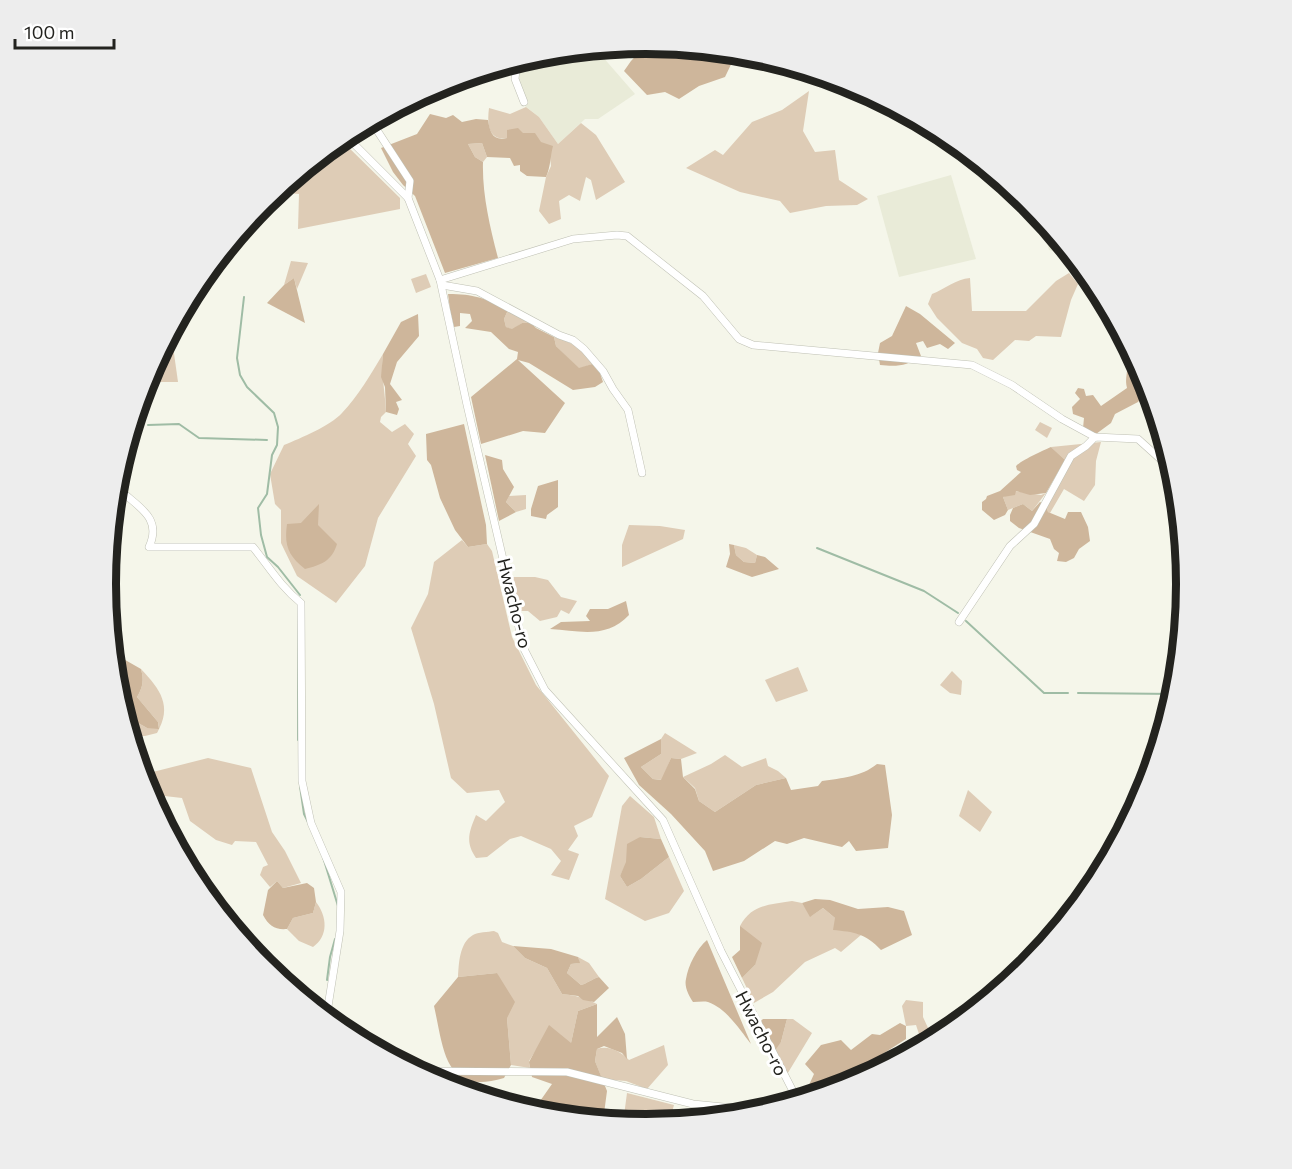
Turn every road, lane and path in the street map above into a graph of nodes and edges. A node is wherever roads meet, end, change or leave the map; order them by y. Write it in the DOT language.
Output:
graph roads {
  1 [pos="516,70"];
  2 [pos="524,102"];
  3 [pos="376,128"];
  4 [pos="352,143"];
  5 [pos="408,198"];
  6 [pos="441,283"];
  7 [pos="1095,437"];
  8 [pos="1161,460"];
  9 [pos="642,473"];
  10 [pos="124,493"];
  11 [pos="959,622"];
  12 [pos="328,1008"];
  13 [pos="435,1071"];
  14 [pos="794,1094"];
  15 [pos="731,1108"];
  1 -- 2 [label="street"];
  3 -- 5 [label="street"];
  4 -- 5 [label="street, Hwacho-ro"];
  5 -- 6 [label="street, Hwacho-ro"];
  6 -- 7 [label="street"];
  6 -- 9 [label="street"];
  6 -- 14 [label="street, Hwacho-ro"];
  7 -- 8 [label="street"];
  7 -- 11 [label="street"];
  10 -- 12 [label="street"];
  13 -- 15 [label="street"];
}
